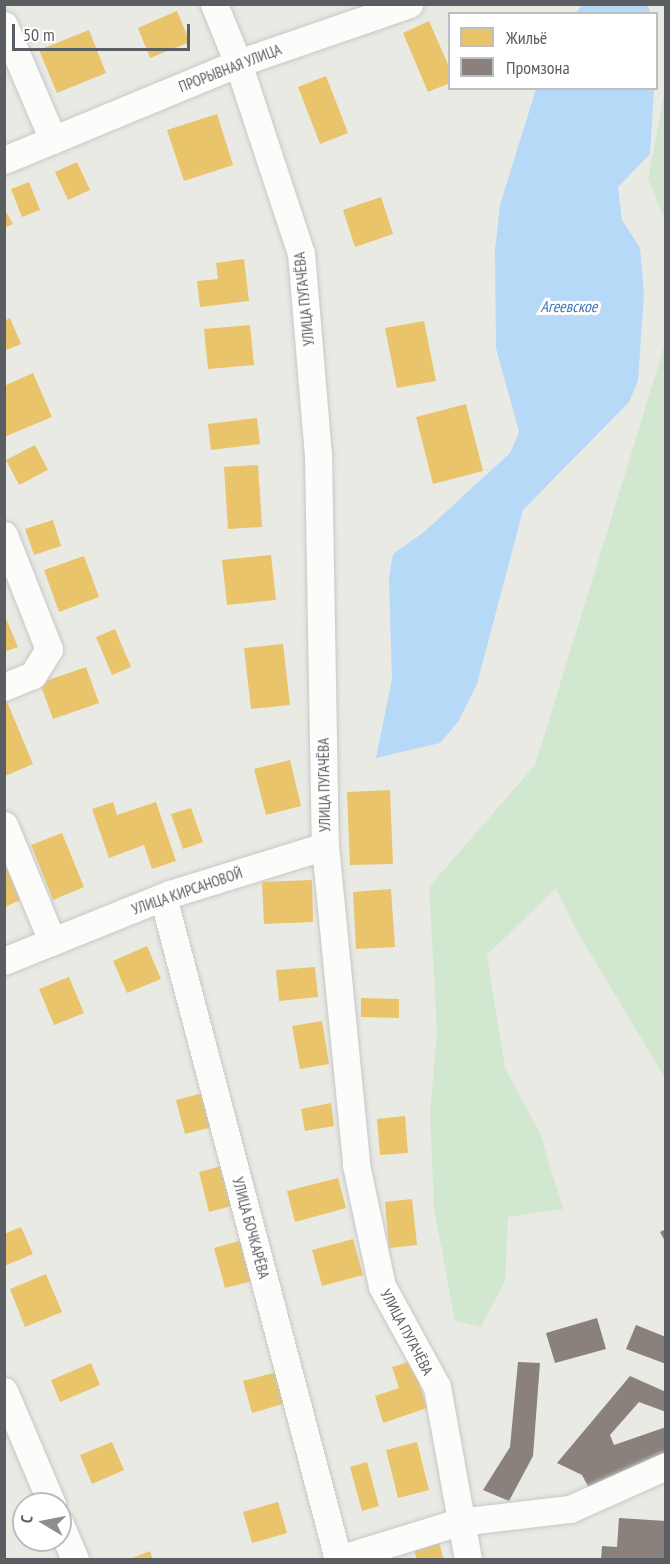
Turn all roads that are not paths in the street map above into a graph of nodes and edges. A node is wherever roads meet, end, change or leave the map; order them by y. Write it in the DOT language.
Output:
graph roads {
  1 [pos="213,4"];
  2 [pos="409,4"];
  3 [pos="4,25"];
  4 [pos="238,63"];
  5 [pos="53,140"];
  6 [pos="4,160"];
  7 [pos="4,535"];
  8 [pos="4,687"];
  9 [pos="4,825"];
  10 [pos="325,846"];
  11 [pos="163,897"];
  12 [pos="52,941"];
  13 [pos="4,961"];
  14 [pos="4,1391"];
  15 [pos="666,1466"];
  16 [pos="46,1492"];
  17 [pos="459,1522"];
  18 [pos="337,1559"];
  19 [pos="468,1560"];
  1 -- 4 [label="street, УЛИЦА ПУГАЧЁВА"];
  2 -- 4 [label="street, ПРОРЫВНАЯ УЛИЦА"];
  3 -- 5 [label="street"];
  4 -- 5 [label="street, ПРОРЫВНАЯ УЛИЦА"];
  4 -- 10 [label="street, УЛИЦА ПУГАЧЁВА"];
  5 -- 6 [label="street, ПРОРЫВНАЯ УЛИЦА"];
  7 -- 8 [label="street"];
  9 -- 12 [label="street"];
  10 -- 11 [label="street, УЛИЦА КИРСАНОВОЙ"];
  10 -- 17 [label="street, УЛИЦА ПУГАЧЁВА"];
  11 -- 12 [label="street, УЛИЦА КИРСАНОВОЙ"];
  11 -- 18 [label="street, УЛИЦА БОЧКАРЁВА"];
  12 -- 13 [label="street, УЛИЦА КИРСАНОВОЙ"];
  14 -- 16 [label="street"];
  15 -- 17 [label="street, УЛИЦА БОЧКАРЁВА"];
  17 -- 18 [label="street, УЛИЦА БОЧКАРЁВА"];
  17 -- 19 [label="street, УЛИЦА ПУГАЧЁВА"];
}
